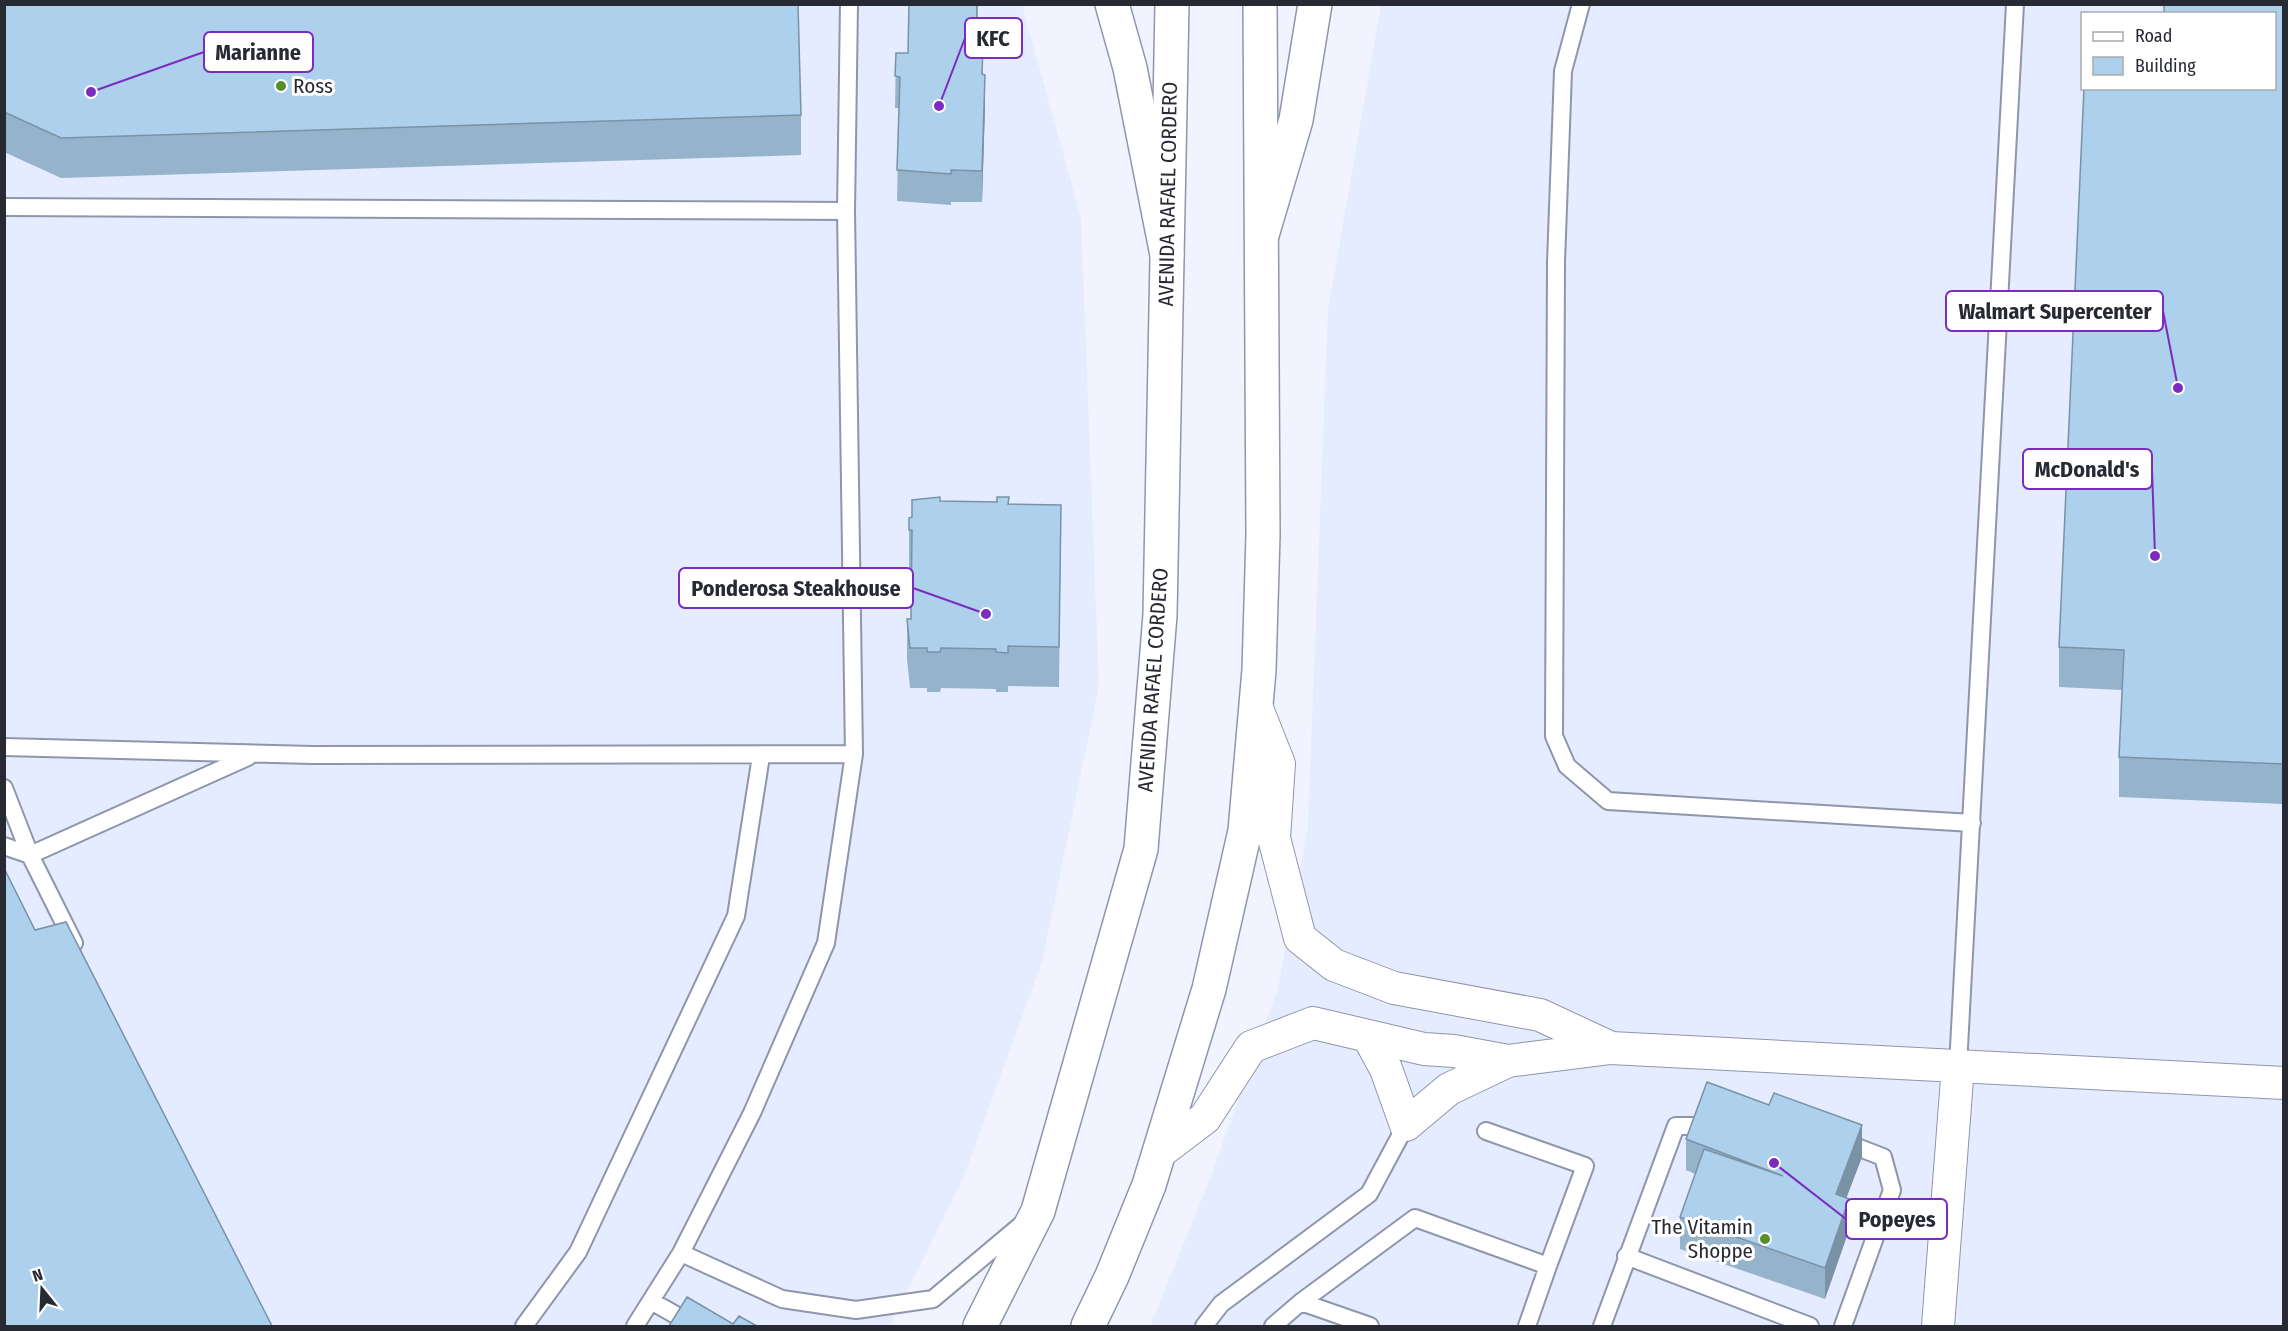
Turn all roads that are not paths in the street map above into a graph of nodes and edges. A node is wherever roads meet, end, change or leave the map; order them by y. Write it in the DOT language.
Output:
graph roads {
  1 [pos="849,4"];
  2 [pos="1112,4"];
  3 [pos="1172,4"];
  4 [pos="1260,4"];
  5 [pos="1315,4"];
  6 [pos="1581,4"];
  7 [pos="2015,4"];
  8 [pos="4,207"];
  9 [pos="846,212"];
  10 [pos="1262,236"];
  11 [pos="1167,255"];
  12 [pos="1256,706"];
  13 [pos="4,747"];
  14 [pos="254,754"];
  15 [pos="854,754"];
  16 [pos="761,756"];
  17 [pos="4,788"];
  18 [pos="1972,823"];
  19 [pos="4,846"];
  20 [pos="30,855"];
  21 [pos="79,954"];
  22 [pos="1368,1036"];
  23 [pos="1611,1048"];
  24 [pos="1508,1061"];
  25 [pos="1958,1066"];
  26 [pos="2283,1083"];
  27 [pos="1406,1125"];
  28 [pos="1734,1126"];
  29 [pos="1486,1131"];
  30 [pos="1827,1136"];
  31 [pos="1159,1153"];
  32 [pos="1038,1211"];
  33 [pos="681,1253"];
  34 [pos="1626,1256"];
  35 [pos="1548,1266"];
  36 [pos="651,1301"];
  37 [pos="1301,1302"];
  38 [pos="524,1326"];
  39 [pos="635,1326"];
  40 [pos="695,1326"];
  41 [pos="980,1326"];
  42 [pos="1088,1326"];
  43 [pos="1204,1326"];
  44 [pos="1273,1326"];
  45 [pos="1370,1326"];
  46 [pos="1527,1326"];
  47 [pos="1602,1326"];
  48 [pos="1810,1326"];
  49 [pos="1843,1326"];
  50 [pos="1938,1326"];
  1 -- 9 [label="lane"];
  2 -- 11 [label="main road"];
  3 -- 11 [label="main road, AVENIDA RAFAEL CORDERO"];
  4 -- 10 [label="main road"];
  5 -- 10 [label="main road"];
  6 -- 18 [label="lane"];
  7 -- 18 [label="lane"];
  8 -- 9 [label="lane"];
  9 -- 15 [label="lane"];
  10 -- 12 [label="main road"];
  11 -- 32 [label="main road, AVENIDA RAFAEL CORDERO"];
  12 -- 23 [label="street"];
  12 -- 31 [label="main road"];
  13 -- 14 [label="lane"];
  14 -- 16 [label="lane"];
  14 -- 20 [label="lane"];
  15 -- 16 [label="lane"];
  15 -- 33 [label="lane"];
  16 -- 38 [label="lane"];
  17 -- 20 [label="lane"];
  18 -- 25 [label="lane"];
  19 -- 20 [label="lane"];
  20 -- 21 [label="lane"];
  22 -- 24 [label="street"];
  22 -- 27 [label="street"];
  22 -- 31 [label="street"];
  23 -- 24 [label="street"];
  23 -- 25 [label="street"];
  24 -- 27 [label="street"];
  25 -- 26 [label="street"];
  25 -- 50 [label="street"];
  27 -- 43 [label="lane"];
  28 -- 34 [label="lane"];
  29 -- 35 [label="lane"];
  30 -- 49 [label="lane"];
  31 -- 42 [label="main road"];
  32 -- 33 [label="lane"];
  32 -- 41 [label="main road, AVENIDA RAFAEL CORDERO"];
  33 -- 36 [label="lane"];
  34 -- 47 [label="lane"];
  34 -- 48 [label="lane"];
  35 -- 37 [label="lane"];
  35 -- 46 [label="lane"];
  36 -- 39 [label="lane"];
  36 -- 40 [label="lane"];
  37 -- 44 [label="lane"];
  37 -- 45 [label="lane"];
}
